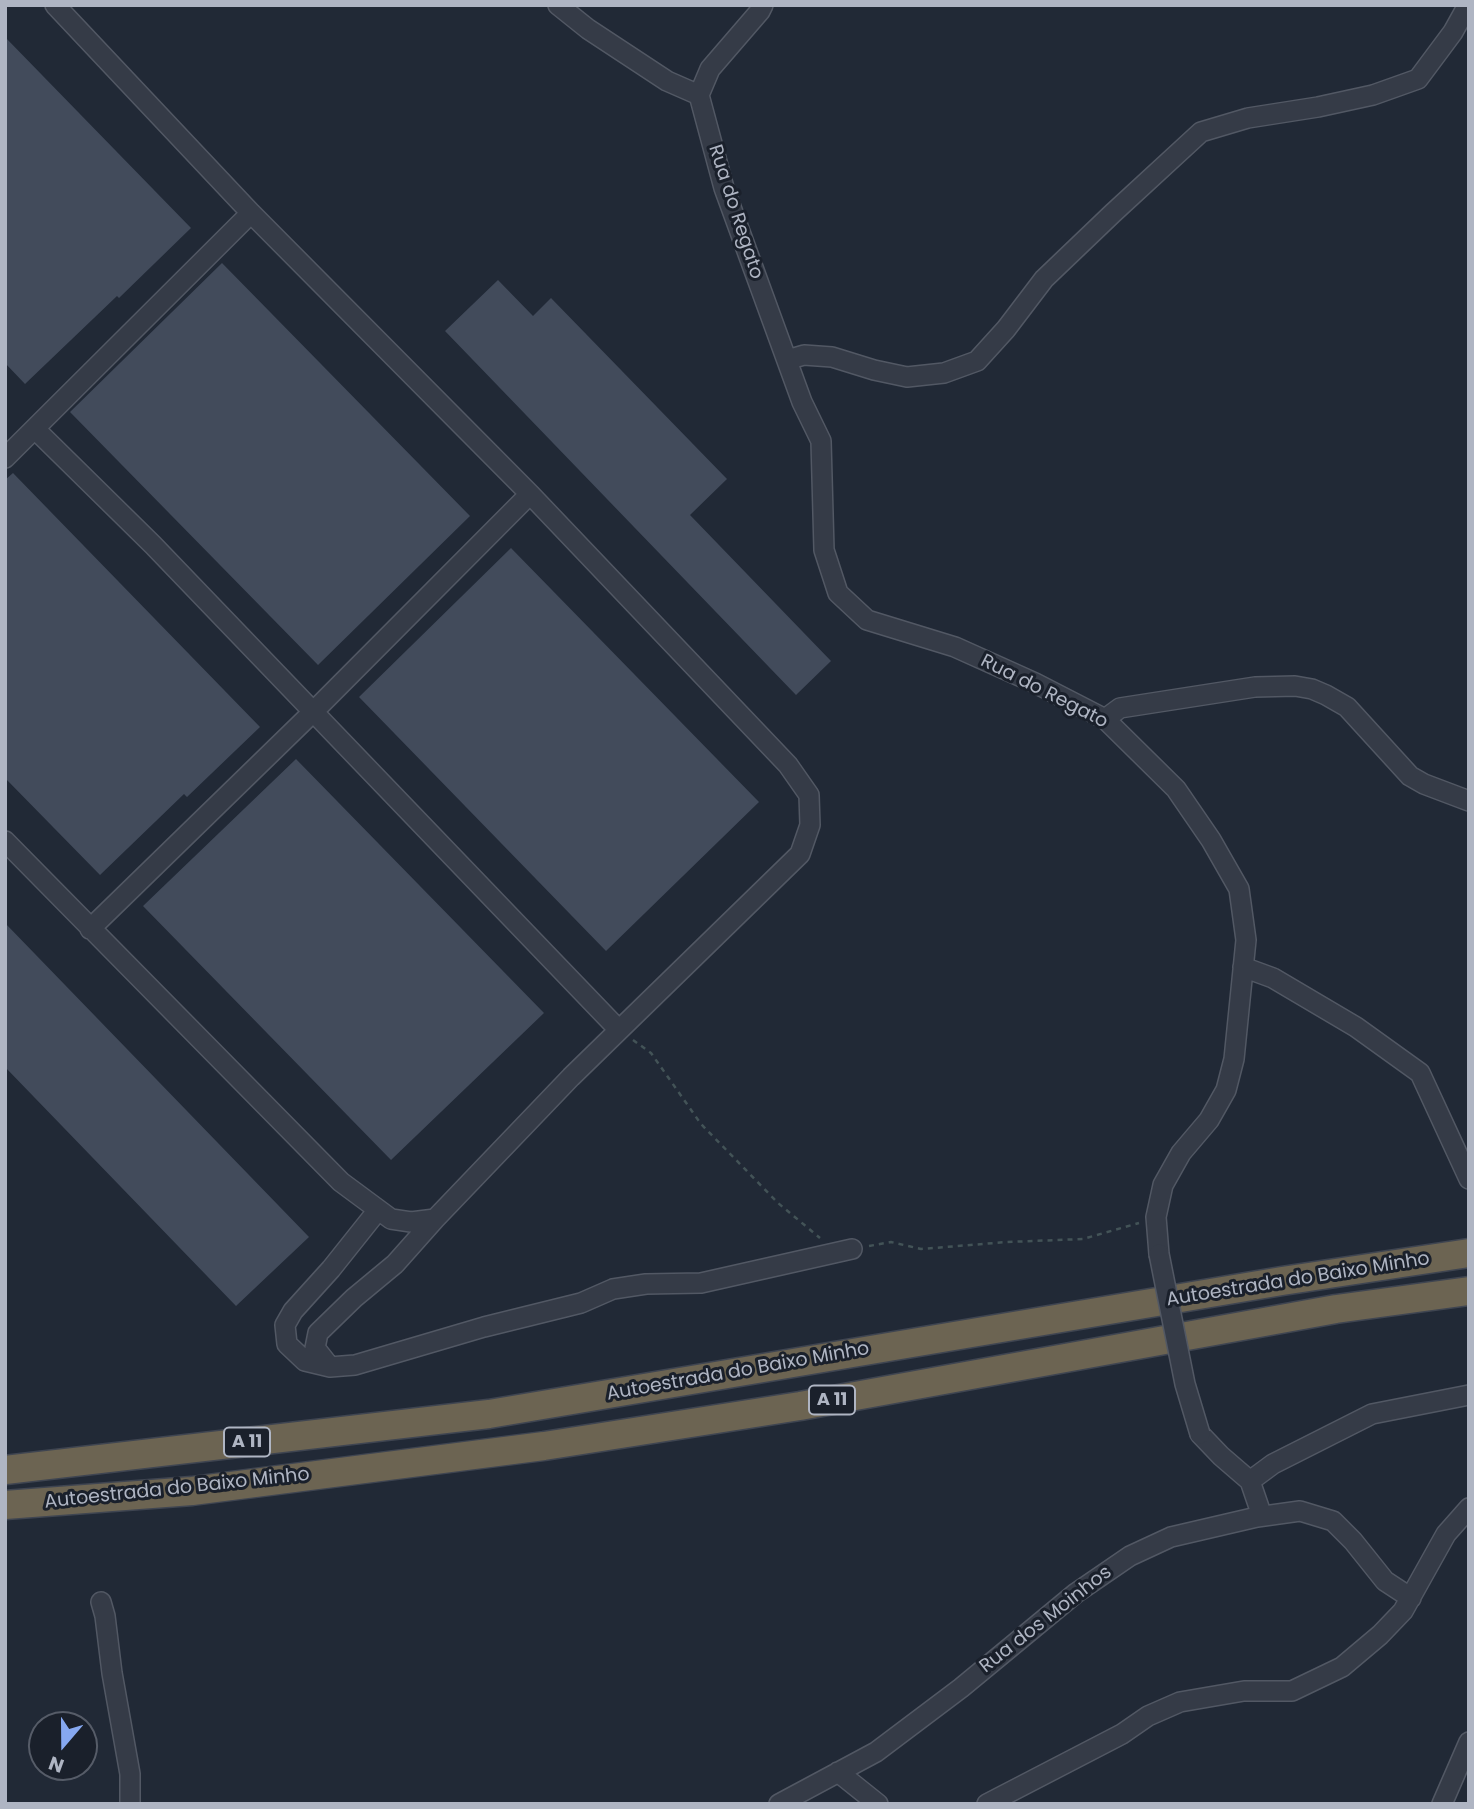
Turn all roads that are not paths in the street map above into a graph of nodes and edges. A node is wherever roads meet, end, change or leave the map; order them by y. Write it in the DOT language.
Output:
graph roads {
  1 [pos="55,5"];
  2 [pos="558,5"];
  3 [pos="763,5"];
  4 [pos="1468,5"];
  5 [pos="699,95"];
  6 [pos="251,213"];
  7 [pos="787,360"];
  8 [pos="35,429"];
  9 [pos="5,458"];
  10 [pos="530,494"];
  11 [pos="314,711"];
  12 [pos="1105,719"];
  13 [pos="1469,801"];
  14 [pos="5,841"];
  15 [pos="90,929"];
  16 [pos="1244,967"];
  17 [pos="620,1030"];
  18 [pos="1469,1179"];
  19 [pos="378,1210"];
  20 [pos="435,1219"];
  21 [pos="852,1249"];
  22 [pos="1469,1253"];
  23 [pos="1469,1291"];
  24 [pos="330,1367"];
  25 [pos="1469,1395"];
  26 [pos="5,1470"];
  27 [pos="1250,1481"];
  28 [pos="5,1505"];
  29 [pos="1469,1508"];
  30 [pos="1262,1516"];
  31 [pos="1411,1598"];
  32 [pos="101,1602"];
  33 [pos="1469,1742"];
  34 [pos="838,1772"];
  35 [pos="130,1804"];
  36 [pos="779,1804"];
  37 [pos="878,1804"];
  38 [pos="987,1804"];
  39 [pos="1442,1804"];
  1 -- 6 [label="street"];
  2 -- 5 [label="street"];
  3 -- 5 [label="street"];
  4 -- 7 [label="street"];
  5 -- 7 [label="street, Rua do Regato"];
  6 -- 8 [label="street"];
  6 -- 10 [label="street"];
  7 -- 12 [label="street, Rua do Regato"];
  8 -- 9 [label="street"];
  8 -- 11 [label="street"];
  10 -- 11 [label="street"];
  10 -- 17 [label="street"];
  11 -- 15 [label="street"];
  11 -- 17 [label="street"];
  12 -- 13 [label="street"];
  12 -- 16 [label="street, Rua do Regato"];
  14 -- 15 [label="street"];
  15 -- 19 [label="street"];
  16 -- 18 [label="street"];
  16 -- 27 [label="street, Rua do Regato, bridge"];
  17 -- 20 [label="street"];
  19 -- 20 [label="street"];
  19 -- 24 [label="street"];
  20 -- 24 [label="street"];
  21 -- 24 [label="street"];
  22 -- 26 [label="highway, Autoestrada do Baixo Minho / A 11"];
  23 -- 28 [label="highway, Autoestrada do Baixo Minho / A 11"];
  25 -- 27 [label="street"];
  27 -- 30 [label="street"];
  29 -- 31 [label="street"];
  30 -- 31 [label="street, Rua dos Moinhos"];
  30 -- 34 [label="street, Rua dos Moinhos"];
  31 -- 38 [label="street"];
  32 -- 35 [label="street"];
  33 -- 39 [label="street"];
  34 -- 36 [label="street, Rua dos Moinhos"];
  34 -- 37 [label="street"];
}
